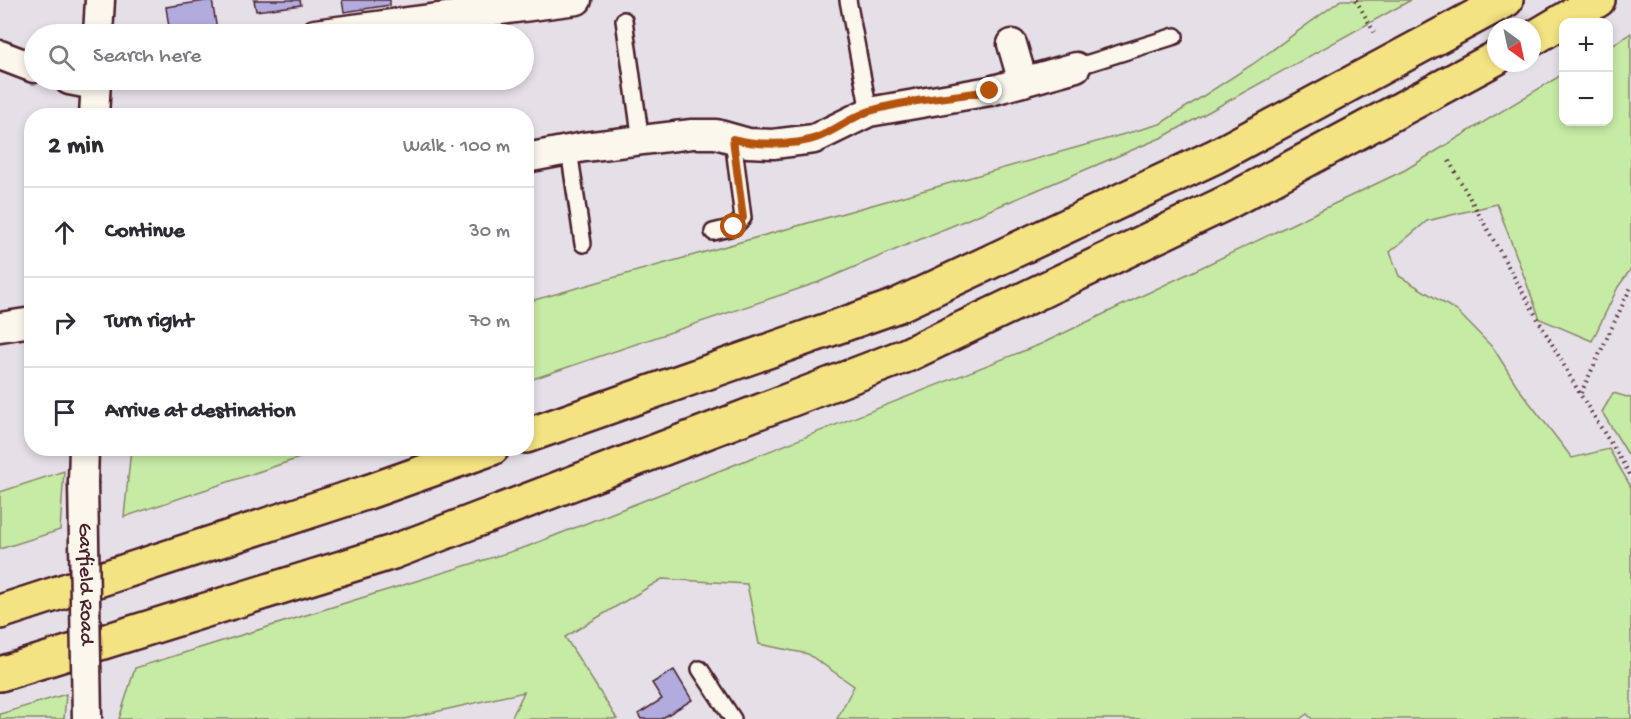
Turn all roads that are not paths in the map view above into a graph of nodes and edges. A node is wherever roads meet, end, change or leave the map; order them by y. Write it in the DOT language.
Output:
graph roads {
  1 [pos="100,0"];
  2 [pos="577,0"];
  3 [pos="848,0"];
  4 [pos="1506,0"];
  5 [pos="1598,0"];
  6 [pos="624,20"];
  7 [pos="99,24"];
  8 [pos="392,24"];
  9 [pos="1541,34"];
  10 [pos="1175,36"];
  11 [pos="1012,44"];
  12 [pos="0,55"];
  13 [pos="1487,63"];
  14 [pos="24,64"];
  15 [pos="1076,67"];
  16 [pos="1023,82"];
  17 [pos="89,90"];
  18 [pos="92,108"];
  19 [pos="869,112"];
  20 [pos="733,139"];
  21 [pos="641,141"];
  22 [pos="569,150"];
  23 [pos="534,157"];
  24 [pos="712,232"];
  25 [pos="583,244"];
  26 [pos="24,323"];
  27 [pos="0,327"];
  28 [pos="534,433"];
  29 [pos="84,456"];
  30 [pos="469,456"];
  31 [pos="0,612"];
  32 [pos="700,669"];
  33 [pos="0,674"];
  34 [pos="87,719"];
  35 [pos="733,719"];
  1 -- 7 [label="street"];
  2 -- 8 [label="street"];
  3 -- 19 [label="lane"];
  4 -- 28 [label="highway"];
  5 -- 9 [label="highway"];
  6 -- 21 [label="lane"];
  10 -- 15 [label="lane"];
  11 -- 16 [label="street"];
  12 -- 14 [label="street"];
  13 -- 33 [label="highway"];
  15 -- 16 [label="street"];
  16 -- 19 [label="street"];
  17 -- 18 [label="street"];
  19 -- 20 [label="street"];
  20 -- 21 [label="street"];
  20 -- 24 [label="lane"];
  21 -- 22 [label="street"];
  22 -- 23 [label="street"];
  22 -- 25 [label="lane"];
  26 -- 27 [label="street"];
  29 -- 34 [label="street, Garfield Road, bridge"];
  30 -- 31 [label="highway"];
  32 -- 35 [label="lane"];
}
